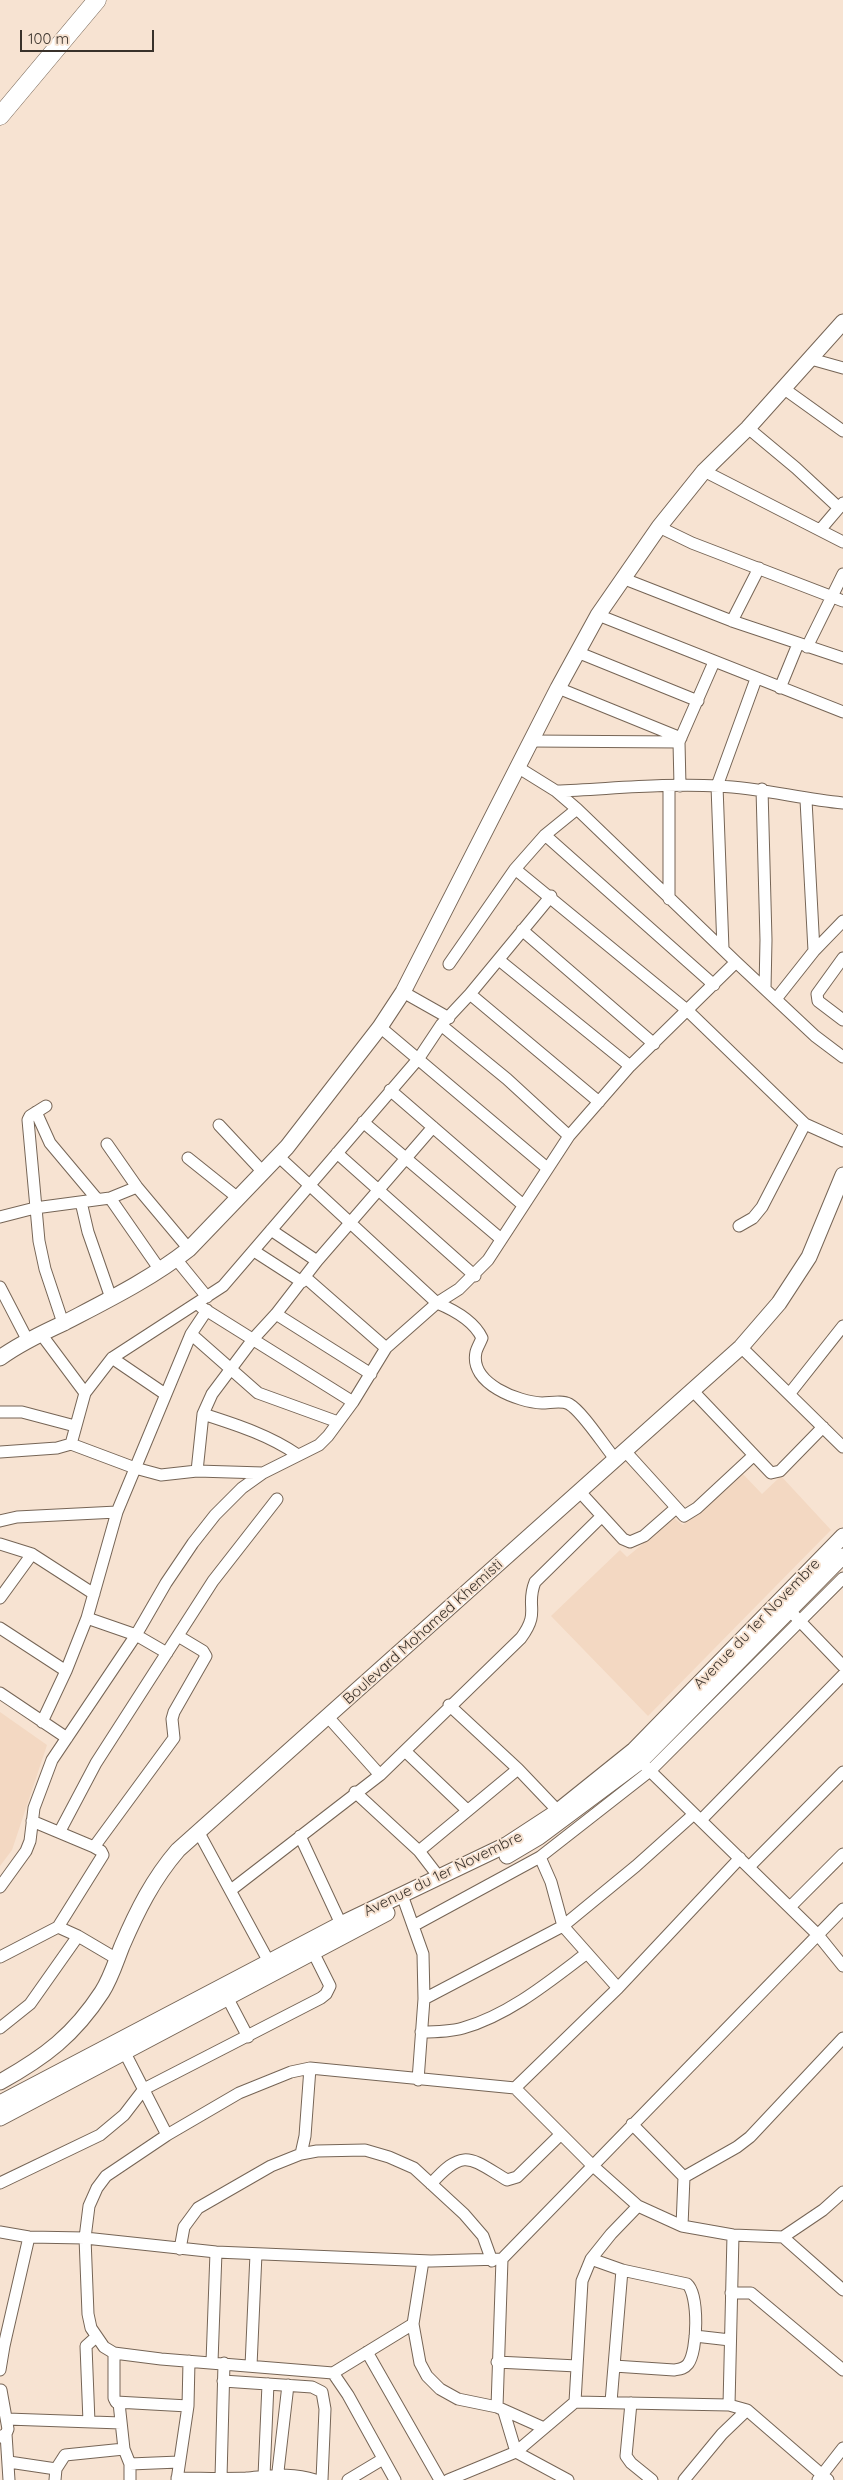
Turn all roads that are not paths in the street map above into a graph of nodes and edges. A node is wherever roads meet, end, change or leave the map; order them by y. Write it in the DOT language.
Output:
graph roads {
  1 [pos="82,0"];
  2 [pos="97,0"];
  3 [pos="0,100"];
  4 [pos="0,116"];
  5 [pos="843,322"];
  6 [pos="811,359"];
  7 [pos="843,368"];
  8 [pos="784,388"];
  9 [pos="748,428"];
  10 [pos="843,431"];
  11 [pos="704,471"];
  12 [pos="841,506"];
  13 [pos="659,527"];
  14 [pos="820,530"];
  15 [pos="843,542"];
  16 [pos="760,568"];
  17 [pos="843,574"];
  18 [pos="622,578"];
  19 [pos="831,597"];
  20 [pos="843,601"];
  21 [pos="598,615"];
  22 [pos="732,621"];
  23 [pos="802,646"];
  24 [pos="577,652"];
  25 [pos="843,658"];
  26 [pos="714,662"];
  27 [pos="756,679"];
  28 [pos="558,688"];
  29 [pos="780,688"];
  30 [pos="698,701"];
  31 [pos="843,712"];
  32 [pos="680,740"];
  33 [pos="531,741"];
  34 [pos="519,768"];
  35 [pos="674,786"];
  36 [pos="717,786"];
  37 [pos="762,789"];
  38 [pos="556,791"];
  39 [pos="806,800"];
  40 [pos="843,803"];
  41 [pos="577,809"];
  42 [pos="545,835"];
  43 [pos="515,870"];
  44 [pos="550,896"];
  45 [pos="669,899"];
  46 [pos="843,921"];
  47 [pos="522,930"];
  48 [pos="723,949"];
  49 [pos="814,951"];
  50 [pos="843,958"];
  51 [pos="499,960"];
  52 [pos="736,962"];
  53 [pos="449,964"];
  54 [pos="714,985"];
  55 [pos="765,989"];
  56 [pos="403,992"];
  57 [pos="470,994"];
  58 [pos="776,999"];
  59 [pos="688,1011"];
  60 [pos="843,1020"];
  61 [pos="445,1021"];
  62 [pos="380,1027"];
  63 [pos="654,1044"];
  64 [pos="843,1057"];
  65 [pos="419,1058"];
  66 [pos="630,1066"];
  67 [pos="390,1090"];
  68 [pos="599,1102"];
  69 [pos="363,1122"];
  70 [pos="805,1124"];
  71 [pos="219,1125"];
  72 [pos="432,1127"];
  73 [pos="569,1136"];
  74 [pos="843,1141"];
  75 [pos="107,1144"];
  76 [pos="337,1153"];
  77 [pos="278,1156"];
  78 [pos="188,1158"];
  79 [pos="406,1158"];
  80 [pos="546,1168"];
  81 [pos="262,1171"];
  82 [pos="843,1175"];
  83 [pos="309,1185"];
  84 [pos="137,1187"];
  85 [pos="379,1189"];
  86 [pos="110,1198"];
  87 [pos="238,1198"];
  88 [pos="97,1200"];
  89 [pos="82,1202"];
  90 [pos="522,1205"];
  91 [pos="34,1208"];
  92 [pos="0,1217"];
  93 [pos="352,1222"];
  94 [pos="739,1226"];
  95 [pos="271,1230"];
  96 [pos="501,1239"];
  97 [pos="189,1249"];
  98 [pos="254,1251"];
  99 [pos="176,1259"];
  100 [pos="317,1261"];
  101 [pos="160,1270"];
  102 [pos="475,1276"];
  103 [pos="304,1280"];
  104 [pos="0,1287"];
  105 [pos="207,1297"];
  106 [pos="111,1298"];
  107 [pos="196,1303"];
  108 [pos="437,1303"];
  109 [pos="207,1310"];
  110 [pos="276,1314"];
  111 [pos="63,1323"];
  112 [pos="843,1326"];
  113 [pos="191,1334"];
  114 [pos="35,1338"];
  115 [pos="254,1338"];
  116 [pos="741,1347"];
  117 [pos="386,1348"];
  118 [pos="2,1352"];
  119 [pos="112,1358"];
  120 [pos="231,1370"];
  121 [pos="371,1374"];
  122 [pos="692,1390"];
  123 [pos="85,1393"];
  124 [pos="790,1393"];
  125 [pos="165,1394"];
  126 [pos="353,1402"];
  127 [pos="0,1412"];
  128 [pos="203,1414"];
  129 [pos="338,1422"];
  130 [pos="75,1426"];
  131 [pos="824,1427"];
  132 [pos="71,1444"];
  133 [pos="843,1447"];
  134 [pos="0,1452"];
  135 [pos="298,1455"];
  136 [pos="620,1455"];
  137 [pos="753,1456"];
  138 [pos="135,1468"];
  139 [pos="197,1471"];
  140 [pos="263,1474"];
  141 [pos="580,1492"];
  142 [pos="277,1499"];
  143 [pos="676,1508"];
  144 [pos="117,1512"];
  145 [pos="602,1516"];
  146 [pos="0,1521"];
  147 [pos="843,1536"];
  148 [pos="0,1544"];
  149 [pos="32,1554"];
  150 [pos="843,1556"];
  151 [pos="843,1578"];
  152 [pos="94,1594"];
  153 [pos="0,1598"];
  154 [pos="780,1600"];
  155 [pos="795,1616"];
  156 [pos="87,1618"];
  157 [pos="0,1628"];
  158 [pos="136,1635"];
  159 [pos="178,1636"];
  160 [pos="167,1653"];
  161 [pos="843,1666"];
  162 [pos="66,1671"];
  163 [pos="843,1675"];
  164 [pos="0,1693"];
  165 [pos="450,1705"];
  166 [pos="328,1717"];
  167 [pos="42,1722"];
  168 [pos="67,1738"];
  169 [pos="406,1751"];
  170 [pos="645,1766"];
  171 [pos="518,1770"];
  172 [pos="843,1772"];
  173 [pos="380,1775"];
  174 [pos="355,1792"];
  175 [pos="467,1810"];
  176 [pos="558,1811"];
  177 [pos="698,1817"];
  178 [pos="32,1821"];
  179 [pos="60,1831"];
  180 [pos="198,1831"];
  181 [pos="300,1836"];
  182 [pos="94,1847"];
  183 [pos="420,1851"];
  184 [pos="843,1854"];
  185 [pos="540,1857"];
  186 [pos="740,1858"];
  187 [pos="749,1867"];
  188 [pos="440,1878"];
  189 [pos="0,1887"];
  190 [pos="230,1890"];
  191 [pos="404,1900"];
  192 [pos="790,1907"];
  193 [pos="843,1909"];
  194 [pos="341,1924"];
  195 [pos="413,1926"];
  196 [pos="563,1926"];
  197 [pos="58,1927"];
  198 [pos="818,1935"];
  199 [pos="78,1936"];
  200 [pos="313,1952"];
  201 [pos="588,1953"];
  202 [pos="0,1957"];
  203 [pos="116,1959"];
  204 [pos="269,1962"];
  205 [pos="843,1966"];
  206 [pos="618,1988"];
  207 [pos="227,1997"];
  208 [pos="424,1999"];
  209 [pos="0,2028"];
  210 [pos="421,2032"];
  211 [pos="248,2037"];
  212 [pos="843,2038"];
  213 [pos="125,2053"];
  214 [pos="310,2068"];
  215 [pos="418,2080"];
  216 [pos="0,2082"];
  217 [pos="515,2088"];
  218 [pos="144,2089"];
  219 [pos="0,2103"];
  220 [pos="0,2118"];
  221 [pos="632,2124"];
  222 [pos="561,2134"];
  223 [pos="167,2135"];
  224 [pos="300,2154"];
  225 [pos="592,2165"];
  226 [pos="684,2177"];
  227 [pos="0,2183"];
  228 [pos="431,2184"];
  229 [pos="840,2200"];
  230 [pos="638,2206"];
  231 [pos="682,2226"];
  232 [pos="0,2232"];
  233 [pos="733,2235"];
  234 [pos="28,2237"];
  235 [pos="783,2237"];
  236 [pos="84,2238"];
  237 [pos="180,2249"];
  238 [pos="216,2252"];
  239 [pos="256,2254"];
  240 [pos="591,2259"];
  241 [pos="497,2260"];
  242 [pos="423,2261"];
  243 [pos="622,2270"];
  244 [pos="843,2290"];
  245 [pos="731,2293"];
  246 [pos="413,2324"];
  247 [pos="695,2336"];
  248 [pos="96,2337"];
  249 [pos="730,2340"];
  250 [pos="2,2346"];
  251 [pos="367,2352"];
  252 [pos="114,2353"];
  253 [pos="189,2361"];
  254 [pos="497,2362"];
  255 [pos="218,2363"];
  256 [pos="251,2366"];
  257 [pos="577,2366"];
  258 [pos="614,2366"];
  259 [pos="0,2370"];
  260 [pos="843,2370"];
  261 [pos="333,2373"];
  262 [pos="224,2381"];
  263 [pos="268,2384"];
  264 [pos="0,2385"];
  265 [pos="288,2385"];
  266 [pos="0,2390"];
  267 [pos="575,2402"];
  268 [pos="611,2402"];
  269 [pos="118,2403"];
  270 [pos="631,2403"];
  271 [pos="729,2405"];
  272 [pos="188,2406"];
  273 [pos="500,2410"];
  274 [pos="747,2410"];
  275 [pos="7,2419"];
  276 [pos="89,2422"];
  277 [pos="121,2423"];
  278 [pos="544,2428"];
  279 [pos="3,2436"];
  280 [pos="843,2448"];
  281 [pos="124,2449"];
  282 [pos="516,2452"];
  283 [pos="383,2459"];
  284 [pos="8,2462"];
  285 [pos="179,2462"];
  286 [pos="130,2464"];
  287 [pos="56,2474"];
  288 [pos="264,2476"];
  289 [pos="277,2477"];
  290 [pos="221,2478"];
  291 [pos="823,2478"];
  292 [pos="177,2479"];
  293 [pos="8,2480"];
  294 [pos="130,2480"];
  295 [pos="315,2480"];
  296 [pos="322,2480"];
  297 [pos="348,2480"];
  298 [pos="395,2480"];
  299 [pos="440,2480"];
  300 [pos="448,2480"];
  301 [pos="568,2480"];
  302 [pos="652,2480"];
  303 [pos="684,2480"];
  1 -- 3 [label="highway"];
  2 -- 4 [label="highway"];
  5 -- 6 [label="main road"];
  6 -- 7 [label="street"];
  6 -- 8 [label="main road"];
  8 -- 9 [label="main road"];
  8 -- 10 [label="street"];
  9 -- 11 [label="main road"];
  9 -- 12 [label="street"];
  11 -- 13 [label="main road"];
  11 -- 14 [label="street"];
  12 -- 14 [label="street"];
  13 -- 16 [label="street"];
  13 -- 18 [label="main road"];
  14 -- 15 [label="street"];
  16 -- 19 [label="street"];
  16 -- 22 [label="street"];
  17 -- 19 [label="street"];
  18 -- 21 [label="main road"];
  18 -- 22 [label="street"];
  19 -- 20 [label="street"];
  19 -- 23 [label="street"];
  21 -- 24 [label="main road"];
  21 -- 26 [label="street"];
  22 -- 23 [label="street"];
  23 -- 25 [label="street"];
  23 -- 29 [label="street"];
  24 -- 28 [label="main road"];
  24 -- 30 [label="street"];
  26 -- 27 [label="street"];
  26 -- 30 [label="street"];
  27 -- 29 [label="street"];
  27 -- 36 [label="street"];
  28 -- 32 [label="street"];
  28 -- 33 [label="main road"];
  29 -- 31 [label="street"];
  30 -- 32 [label="street"];
  32 -- 33 [label="street"];
  32 -- 35 [label="street"];
  33 -- 34 [label="main road"];
  34 -- 38 [label="street"];
  34 -- 56 [label="main road"];
  35 -- 36 [label="street"];
  35 -- 38 [label="street"];
  35 -- 45 [label="street"];
  36 -- 37 [label="street"];
  36 -- 48 [label="street"];
  37 -- 39 [label="street"];
  37 -- 55 [label="street"];
  38 -- 41 [label="street"];
  39 -- 40 [label="street"];
  39 -- 49 [label="street"];
  41 -- 42 [label="street"];
  41 -- 45 [label="street"];
  42 -- 43 [label="street"];
  42 -- 54 [label="street"];
  43 -- 44 [label="street"];
  43 -- 53 [label="street"];
  44 -- 47 [label="street"];
  44 -- 59 [label="street"];
  45 -- 48 [label="street"];
  46 -- 49 [label="street"];
  47 -- 51 [label="street"];
  47 -- 63 [label="street"];
  48 -- 52 [label="street"];
  49 -- 58 [label="street"];
  50 -- 60 [label="street"];
  51 -- 57 [label="street"];
  51 -- 66 [label="street"];
  52 -- 54 [label="street"];
  52 -- 55 [label="street"];
  54 -- 59 [label="street"];
  55 -- 58 [label="street"];
  56 -- 61 [label="street"];
  56 -- 62 [label="main road"];
  57 -- 61 [label="street"];
  57 -- 68 [label="street"];
  58 -- 64 [label="street"];
  59 -- 63 [label="street"];
  59 -- 70 [label="street"];
  61 -- 65 [label="street"];
  61 -- 73 [label="street"];
  62 -- 65 [label="street"];
  62 -- 77 [label="main road"];
  63 -- 66 [label="street"];
  65 -- 67 [label="street"];
  65 -- 80 [label="street"];
  66 -- 68 [label="street"];
  67 -- 69 [label="street"];
  67 -- 72 [label="street"];
  68 -- 73 [label="street"];
  69 -- 76 [label="street"];
  69 -- 79 [label="street"];
  70 -- 74 [label="street"];
  70 -- 94 [label="street"];
  71 -- 81 [label="street"];
  72 -- 79 [label="street"];
  72 -- 90 [label="street"];
  73 -- 80 [label="street"];
  75 -- 84 [label="street"];
  76 -- 83 [label="street"];
  76 -- 85 [label="street"];
  77 -- 81 [label="main road"];
  77 -- 83 [label="street"];
  78 -- 87 [label="street"];
  79 -- 85 [label="street"];
  79 -- 96 [label="street"];
  80 -- 90 [label="street"];
  81 -- 87 [label="main road"];
  82 -- 116 [label="main road, Boulevard Mohamed Khemisti"];
  83 -- 93 [label="street"];
  83 -- 95 [label="street"];
  84 -- 86 [label="street"];
  84 -- 97 [label="street"];
  85 -- 93 [label="street"];
  85 -- 102 [label="street"];
  86 -- 88 [label="street"];
  86 -- 101 [label="street"];
  87 -- 97 [label="main road"];
  88 -- 89 [label="street"];
  88 -- 91 [label="street"];
  89 -- 91 [label="street"];
  89 -- 106 [label="street"];
  90 -- 96 [label="street"];
  91 -- 92 [label="street"];
  91 -- 111 [label="street"];
  93 -- 100 [label="street"];
  93 -- 108 [label="street"];
  95 -- 98 [label="street"];
  95 -- 100 [label="street"];
  96 -- 102 [label="street"];
  97 -- 99 [label="main road"];
  98 -- 103 [label="street"];
  98 -- 105 [label="street"];
  99 -- 101 [label="main road"];
  99 -- 105 [label="street"];
  100 -- 103 [label="street"];
  101 -- 106 [label="main road"];
  102 -- 108 [label="street"];
  103 -- 110 [label="street"];
  103 -- 117 [label="street"];
  104 -- 114 [label="street"];
  105 -- 107 [label="street"];
  106 -- 111 [label="main road"];
  107 -- 109 [label="street"];
  107 -- 119 [label="street"];
  108 -- 117 [label="street"];
  108 -- 136 [label="street"];
  109 -- 113 [label="street"];
  109 -- 115 [label="street"];
  110 -- 115 [label="street"];
  110 -- 121 [label="street"];
  111 -- 114 [label="main road"];
  112 -- 124 [label="street"];
  113 -- 120 [label="street"];
  113 -- 125 [label="street"];
  114 -- 118 [label="main road"];
  114 -- 123 [label="street"];
  115 -- 120 [label="street"];
  115 -- 126 [label="street"];
  116 -- 122 [label="main road, Boulevard Mohamed Khemisti"];
  116 -- 124 [label="street"];
  117 -- 121 [label="street"];
  119 -- 123 [label="street"];
  119 -- 125 [label="street"];
  120 -- 128 [label="street"];
  120 -- 129 [label="street"];
  121 -- 126 [label="street"];
  122 -- 136 [label="main road, Boulevard Mohamed Khemisti"];
  122 -- 137 [label="street"];
  123 -- 130 [label="street"];
  124 -- 131 [label="street"];
  125 -- 138 [label="street"];
  126 -- 129 [label="street"];
  127 -- 130 [label="street"];
  128 -- 135 [label="street"];
  128 -- 139 [label="street"];
  129 -- 135 [label="street"];
  130 -- 132 [label="street"];
  131 -- 133 [label="street"];
  131 -- 137 [label="street"];
  132 -- 134 [label="street"];
  132 -- 138 [label="street"];
  135 -- 140 [label="street"];
  136 -- 141 [label="main road, Boulevard Mohamed Khemisti"];
  136 -- 143 [label="street"];
  137 -- 143 [label="street"];
  138 -- 139 [label="street"];
  138 -- 144 [label="street"];
  139 -- 140 [label="street"];
  140 -- 158 [label="street"];
  141 -- 145 [label="street"];
  141 -- 166 [label="main road, Boulevard Mohamed Khemisti"];
  142 -- 159 [label="street"];
  143 -- 145 [label="street"];
  144 -- 146 [label="street"];
  144 -- 152 [label="street"];
  145 -- 165 [label="street"];
  147 -- 154 [label="main road, Avenue du 1er Novembre"];
  148 -- 149 [label="street"];
  149 -- 152 [label="street"];
  149 -- 153 [label="street"];
  150 -- 155 [label="main road, Avenue du 1er Novembre"];
  151 -- 155 [label="street"];
  152 -- 156 [label="street"];
  154 -- 155 [label="street"];
  154 -- 176 [label="main road, Avenue du 1er Novembre"];
  155 -- 161 [label="street"];
  155 -- 170 [label="main road, Avenue du 1er Novembre"];
  156 -- 158 [label="street"];
  156 -- 162 [label="street"];
  157 -- 162 [label="street"];
  158 -- 160 [label="street"];
  158 -- 168 [label="street"];
  159 -- 160 [label="street"];
  159 -- 182 [label="street"];
  160 -- 179 [label="street"];
  162 -- 167 [label="street"];
  163 -- 177 [label="street"];
  164 -- 167 [label="street"];
  165 -- 169 [label="street"];
  165 -- 171 [label="street"];
  166 -- 173 [label="street"];
  166 -- 180 [label="main road, Boulevard Mohamed Khemisti"];
  167 -- 168 [label="street"];
  168 -- 178 [label="street"];
  169 -- 173 [label="street"];
  169 -- 175 [label="street"];
  170 -- 177 [label="street"];
  170 -- 185 [label="street"];
  170 -- 191 [label="main road, Avenue du 1er Novembre"];
  171 -- 175 [label="street"];
  171 -- 176 [label="street"];
  172 -- 187 [label="street"];
  173 -- 174 [label="street"];
  174 -- 181 [label="street"];
  174 -- 183 [label="street"];
  175 -- 183 [label="street"];
  176 -- 188 [label="main road, Avenue du 1er Novembre"];
  177 -- 186 [label="street"];
  177 -- 196 [label="street"];
  178 -- 179 [label="street"];
  178 -- 189 [label="street"];
  179 -- 182 [label="street"];
  180 -- 190 [label="street"];
  180 -- 203 [label="main road, Boulevard Mohamed Khemisti"];
  181 -- 190 [label="street"];
  181 -- 194 [label="street"];
  182 -- 197 [label="street"];
  183 -- 188 [label="street"];
  184 -- 192 [label="street"];
  185 -- 195 [label="street"];
  185 -- 196 [label="street"];
  186 -- 187 [label="street"];
  186 -- 206 [label="street"];
  187 -- 192 [label="street"];
  188 -- 191 [label="main road, Avenue du 1er Novembre"];
  190 -- 204 [label="street"];
  191 -- 194 [label="main road, Avenue du 1er Novembre"];
  191 -- 195 [label="street"];
  191 -- 200 [label="main road, Avenue du 1er Novembre"];
  192 -- 198 [label="street"];
  193 -- 198 [label="street"];
  194 -- 204 [label="main road, Avenue du 1er Novembre"];
  195 -- 208 [label="street"];
  196 -- 201 [label="street"];
  196 -- 208 [label="street"];
  197 -- 199 [label="street"];
  197 -- 202 [label="street"];
  198 -- 205 [label="street"];
  198 -- 221 [label="street"];
  199 -- 203 [label="street"];
  199 -- 209 [label="street"];
  200 -- 207 [label="main road, Avenue du 1er Novembre"];
  200 -- 211 [label="street"];
  201 -- 206 [label="street"];
  201 -- 210 [label="street"];
  203 -- 216 [label="main road, Boulevard Mohamed Khemisti"];
  204 -- 219 [label="main road, Avenue du 1er Novembre"];
  206 -- 217 [label="street"];
  207 -- 211 [label="street"];
  207 -- 213 [label="main road, Avenue du 1er Novembre"];
  208 -- 210 [label="street"];
  210 -- 215 [label="street"];
  211 -- 218 [label="street"];
  212 -- 226 [label="street"];
  213 -- 218 [label="street"];
  213 -- 220 [label="main road, Avenue du 1er Novembre"];
  214 -- 215 [label="street"];
  214 -- 223 [label="street"];
  214 -- 224 [label="street"];
  215 -- 217 [label="street"];
  217 -- 222 [label="street"];
  218 -- 223 [label="street"];
  218 -- 227 [label="street"];
  221 -- 225 [label="street"];
  221 -- 226 [label="street"];
  222 -- 225 [label="street"];
  222 -- 228 [label="street"];
  223 -- 236 [label="street"];
  224 -- 228 [label="street"];
  224 -- 237 [label="street"];
  225 -- 230 [label="street"];
  225 -- 241 [label="street"];
  226 -- 231 [label="street"];
  228 -- 241 [label="street"];
  229 -- 235 [label="street"];
  230 -- 231 [label="street"];
  230 -- 240 [label="street"];
  231 -- 233 [label="street"];
  232 -- 234 [label="street"];
  233 -- 235 [label="street"];
  233 -- 245 [label="street"];
  234 -- 236 [label="street"];
  234 -- 250 [label="street"];
  235 -- 244 [label="street"];
  236 -- 237 [label="street"];
  236 -- 248 [label="street"];
  237 -- 238 [label="street"];
  238 -- 239 [label="street"];
  238 -- 255 [label="street"];
  239 -- 242 [label="street"];
  239 -- 256 [label="street"];
  240 -- 243 [label="street"];
  240 -- 257 [label="street"];
  241 -- 242 [label="street"];
  241 -- 254 [label="street"];
  242 -- 246 [label="street"];
  243 -- 247 [label="street"];
  243 -- 258 [label="street"];
  245 -- 249 [label="street"];
  245 -- 260 [label="street"];
  246 -- 251 [label="street"];
  246 -- 273 [label="street"];
  247 -- 249 [label="street"];
  247 -- 258 [label="street"];
  248 -- 252 [label="street"];
  248 -- 276 [label="street"];
  249 -- 271 [label="street"];
  250 -- 259 [label="street"];
  251 -- 261 [label="street"];
  251 -- 299 [label="street"];
  252 -- 253 [label="street"];
  252 -- 269 [label="street"];
  253 -- 255 [label="street"];
  253 -- 272 [label="street"];
  254 -- 257 [label="street"];
  254 -- 273 [label="street"];
  255 -- 256 [label="street"];
  255 -- 262 [label="street"];
  256 -- 261 [label="street"];
  257 -- 267 [label="street"];
  258 -- 268 [label="street"];
  261 -- 283 [label="street"];
  262 -- 263 [label="street"];
  262 -- 290 [label="street"];
  263 -- 265 [label="street"];
  263 -- 288 [label="street"];
  264 -- 266 [label="street"];
  265 -- 289 [label="street"];
  265 -- 296 [label="street"];
  266 -- 275 [label="street"];
  267 -- 268 [label="street"];
  267 -- 278 [label="street"];
  268 -- 270 [label="street"];
  269 -- 272 [label="street"];
  269 -- 277 [label="street"];
  270 -- 271 [label="street"];
  270 -- 302 [label="street"];
  271 -- 274 [label="street"];
  272 -- 285 [label="street"];
  273 -- 278 [label="street"];
  273 -- 282 [label="street"];
  274 -- 291 [label="street"];
  274 -- 303 [label="street"];
  275 -- 276 [label="street"];
  275 -- 279 [label="street"];
  276 -- 277 [label="street"];
  277 -- 281 [label="street"];
  278 -- 282 [label="street"];
  279 -- 284 [label="street"];
  280 -- 291 [label="street"];
  281 -- 286 [label="street"];
  281 -- 287 [label="street"];
  282 -- 300 [label="street"];
  282 -- 301 [label="street"];
  283 -- 297 [label="street"];
  283 -- 298 [label="street"];
  284 -- 287 [label="street"];
  284 -- 293 [label="street"];
  285 -- 286 [label="street"];
  285 -- 292 [label="street"];
  286 -- 294 [label="street"];
  288 -- 289 [label="street"];
  288 -- 290 [label="street"];
  289 -- 295 [label="street"];
  290 -- 292 [label="street"];
}
